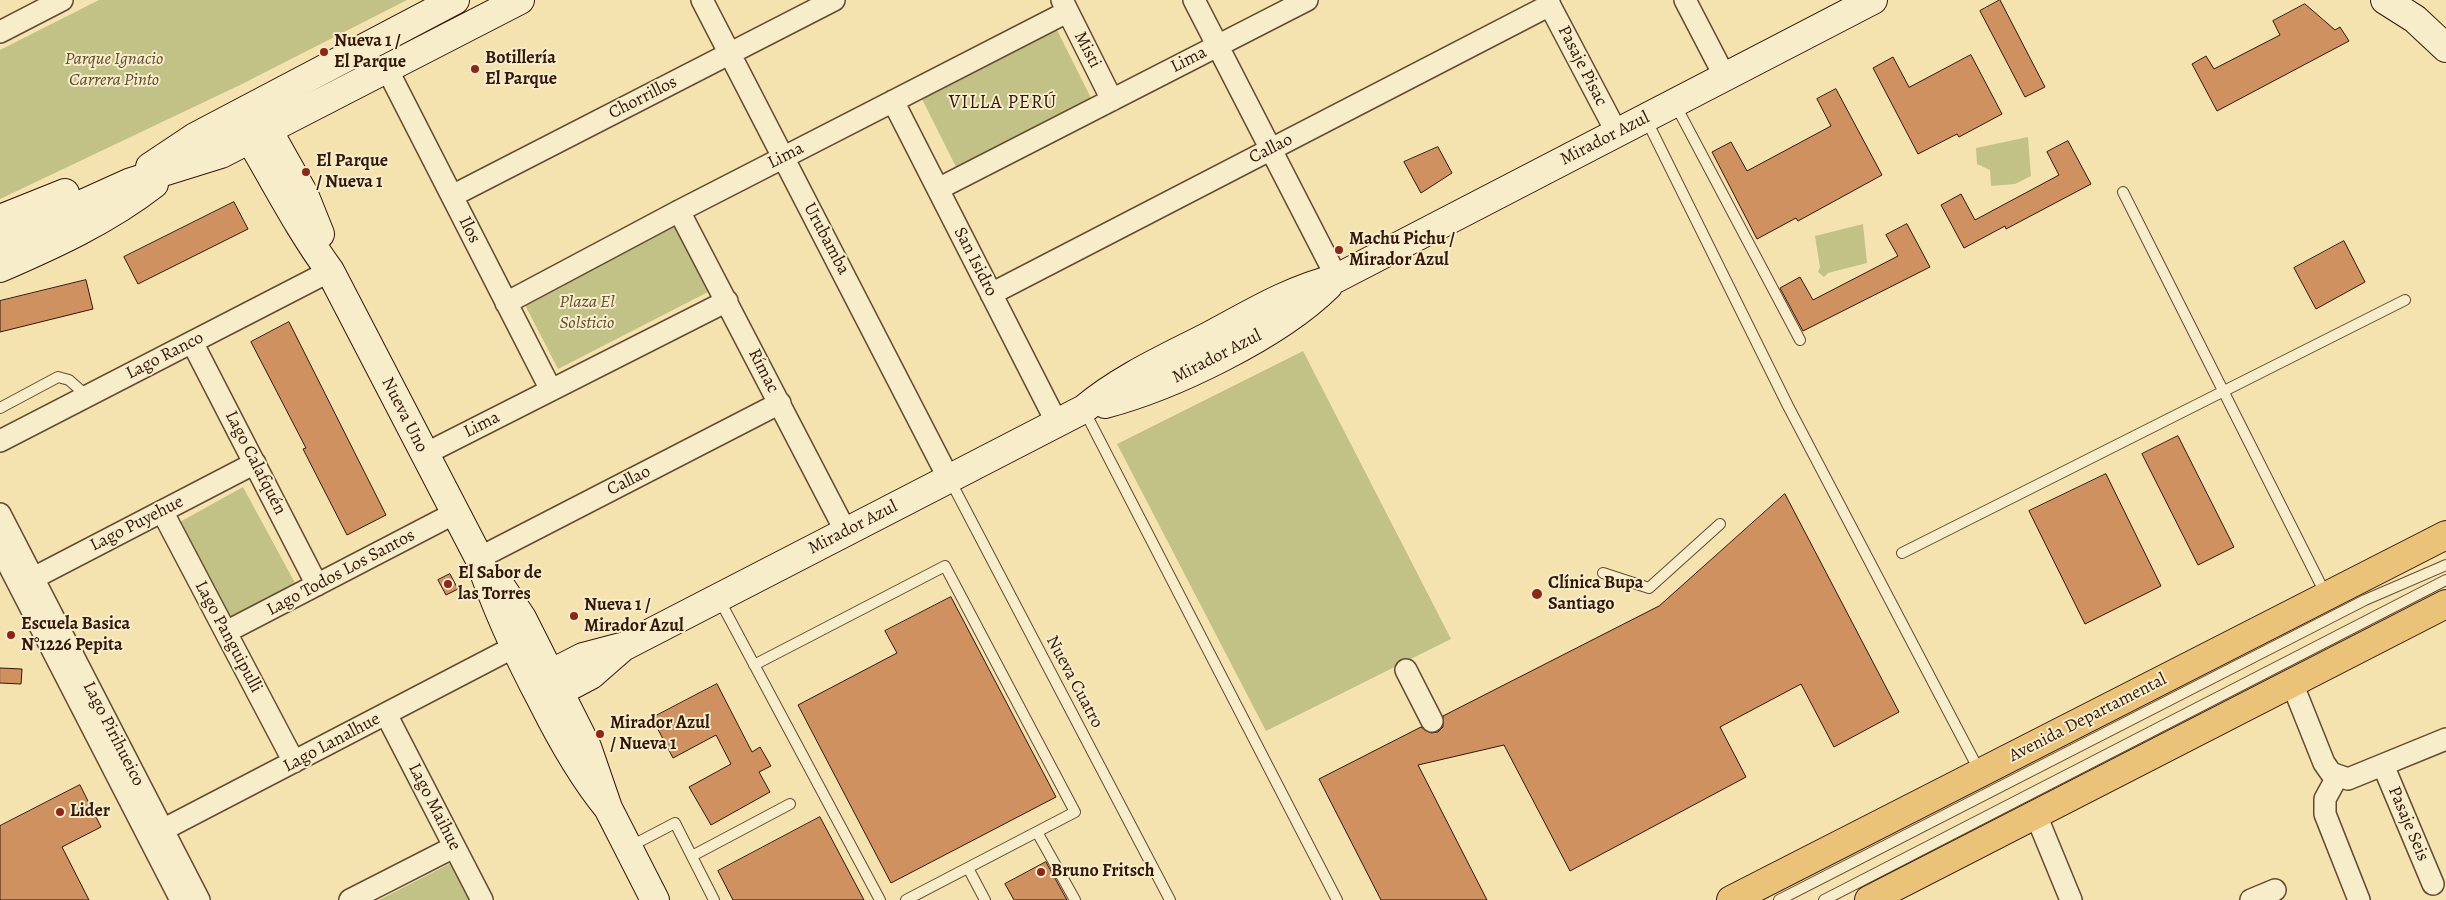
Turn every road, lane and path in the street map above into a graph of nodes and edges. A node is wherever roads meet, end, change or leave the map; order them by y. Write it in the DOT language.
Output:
graph roads {
  1 [pos="62,0"];
  2 [pos="455,0"];
  3 [pos="520,0"];
  4 [pos="702,0"];
  5 [pos="834,0"];
  6 [pos="1194,0"];
  7 [pos="1307,0"];
  8 [pos="1685,0"];
  9 [pos="1874,0"];
  10 [pos="2385,0"];
  11 [pos="1549,3"];
  12 [pos="1064,6"];
  13 [pos="2408,10"];
  14 [pos="473,11"];
  15 [pos="0,32"];
  16 [pos="1218,46"];
  17 [pos="2446,48"];
  18 [pos="730,53"];
  19 [pos="387,69"];
  20 [pos="1725,77"];
  21 [pos="1112,100"];
  22 [pos="893,102"];
  23 [pos="1675,103"];
  24 [pos="245,111"];
  25 [pos="1645,118"];
  26 [pos="1617,133"];
  27 [pos="259,134"];
  28 [pos="1271,149"];
  29 [pos="783,158"];
  30 [pos="171,162"];
  31 [pos="938,189"];
  32 [pos="2123,192"];
  33 [pos="452,196"];
  34 [pos="679,211"];
  35 [pos="0,219"];
  36 [pos="0,241"];
  37 [pos="0,268"];
  38 [pos="330,271"];
  39 [pos="1337,278"];
  40 [pos="991,294"];
  41 [pos="2405,300"];
  42 [pos="727,301"];
  43 [pos="506,303"];
  44 [pos="1800,340"];
  45 [pos="192,342"];
  46 [pos="551,390"];
  47 [pos="2224,392"];
  48 [pos="87,396"];
  49 [pos="780,403"];
  50 [pos="0,408"];
  51 [pos="1084,409"];
  52 [pos="1057,423"];
  53 [pos="0,441"];
  54 [pos="425,454"];
  55 [pos="255,463"];
  56 [pos="949,479"];
  57 [pos="162,511"];
  58 [pos="455,513"];
  59 [pos="0,514"];
  60 [pos="1720,524"];
  61 [pos="846,532"];
  62 [pos="2446,535"];
  63 [pos="0,548"];
  64 [pos="1902,554"];
  65 [pos="479,558"];
  66 [pos="2446,565"];
  67 [pos="1604,572"];
  68 [pos="2446,580"];
  69 [pos="26,581"];
  70 [pos="317,585"];
  71 [pos="2326,596"];
  72 [pos="718,598"];
  73 [pos="2446,604"];
  74 [pos="226,632"];
  75 [pos="514,647"];
  76 [pos="754,665"];
  77 [pos="1406,670"];
  78 [pos="2292,683"];
  79 [pos="546,687"];
  80 [pos="386,714"];
  81 [pos="1432,722"];
  82 [pos="2446,739"];
  83 [pos="294,762"];
  84 [pos="2383,765"];
  85 [pos="1980,773"];
  86 [pos="2337,777"];
  87 [pos="1969,801"];
  88 [pos="790,804"];
  89 [pos="1898,814"];
  90 [pos="2036,815"];
  91 [pos="1037,832"];
  92 [pos="156,833"];
  93 [pos="454,847"];
  94 [pos="628,847"];
  95 [pos="692,856"];
  96 [pos="968,868"];
  97 [pos="1841,868"];
  98 [pos="2433,884"];
  99 [pos="2275,890"];
  100 [pos="358,898"];
  101 [pos="181,900"];
  102 [pos="199,900"];
  103 [pos="482,900"];
  104 [pos="655,900"];
  105 [pos="714,900"];
  106 [pos="880,900"];
  107 [pos="906,900"];
  108 [pos="985,900"];
  109 [pos="1075,900"];
  110 [pos="1170,900"];
  111 [pos="1336,900"];
  112 [pos="1731,900"];
  113 [pos="1779,900"];
  114 [pos="1824,900"];
  115 [pos="1869,900"];
  116 [pos="2071,900"];
  117 [pos="2251,900"];
  118 [pos="2360,900"];
  1 -- 15 [label="street"];
  2 -- 24 [label="street"];
  3 -- 14 [label="street"];
  4 -- 18 [label="street, Urubamba"];
  5 -- 18 [label="street, Chorrillos"];
  6 -- 16 [label="street"];
  7 -- 16 [label="street, Lima"];
  8 -- 20 [label="street"];
  9 -- 20 [label="street, Mirador Azul"];
  10 -- 13 [label="street"];
  11 -- 26 [label="street, Pasaje Pisac"];
  11 -- 28 [label="street, Callao"];
  12 -- 21 [label="street, Misti"];
  12 -- 22 [label="street, Lima"];
  13 -- 17 [label="street"];
  14 -- 19 [label="street"];
  16 -- 21 [label="street, Lima"];
  16 -- 28 [label="street"];
  18 -- 29 [label="street, Urubamba"];
  18 -- 33 [label="street, Chorrillos"];
  19 -- 27 [label="street"];
  19 -- 33 [label="street, Ilos"];
  20 -- 23 [label="street, Mirador Azul"];
  21 -- 31 [label="street, Lima"];
  22 -- 29 [label="street, Lima"];
  22 -- 31 [label="street, San Isidro"];
  23 -- 25 [label="street, Mirador Azul"];
  23 -- 44 [label="lane"];
  24 -- 27 [label="street, Nueva Uno"];
  24 -- 30 [label="street"];
  25 -- 26 [label="street, Mirador Azul"];
  25 -- 85 [label="lane"];
  26 -- 39 [label="street, Mirador Azul"];
  27 -- 30 [label="street"];
  27 -- 38 [label="street, Nueva Uno"];
  28 -- 39 [label="street"];
  28 -- 40 [label="street, Callao"];
  29 -- 34 [label="street, Lima"];
  29 -- 56 [label="street, Urubamba"];
  30 -- 35 [label="street"];
  30 -- 36 [label="street"];
  30 -- 37 [label="street"];
  31 -- 40 [label="street, San Isidro"];
  32 -- 47 [label="lane"];
  33 -- 43 [label="street, Ilos"];
  34 -- 42 [label="street, Rímac"];
  34 -- 43 [label="street, Lima"];
  38 -- 45 [label="street, Lago Ranco"];
  38 -- 54 [label="street, Nueva Uno"];
  39 -- 51 [label="street, Mirador Azul"];
  40 -- 52 [label="street, San Isidro"];
  41 -- 47 [label="lane"];
  42 -- 46 [label="street, Lima"];
  42 -- 49 [label="street, Rímac"];
  43 -- 46 [label="street, Ilos"];
  45 -- 48 [label="street, Lago Ranco"];
  45 -- 55 [label="street, Lago Calafquén"];
  46 -- 54 [label="street, Lima"];
  47 -- 64 [label="lane"];
  47 -- 71 [label="lane"];
  48 -- 50 [label="lane"];
  48 -- 53 [label="street, Lago Ranco"];
  49 -- 61 [label="street, Rímac"];
  49 -- 65 [label="street, Callao"];
  51 -- 52 [label="street, Mirador Azul"];
  51 -- 111 [label="lane"];
  52 -- 56 [label="street, Mirador Azul"];
  54 -- 58 [label="street, Nueva Uno"];
  55 -- 57 [label="street, Lago Puyehue"];
  55 -- 70 [label="street, Lago Calafquén"];
  56 -- 61 [label="street, Mirador Azul"];
  56 -- 110 [label="lane, Nueva Cuatro"];
  57 -- 69 [label="street, Lago Puyehue"];
  57 -- 74 [label="street, Lago Panguipulli"];
  58 -- 65 [label="street, Nueva Uno"];
  58 -- 70 [label="street, Lago Todos Los Santos"];
  59 -- 69 [label="street, Lago Pirihueico"];
  60 -- 67 [label="lane"];
  61 -- 72 [label="street, Mirador Azul"];
  62 -- 71 [label="main road, Avenida Departamental"];
  63 -- 69 [label="street, Lago Pirihueico"];
  65 -- 75 [label="street, Nueva Uno"];
  65 -- 79 [label="street, Nueva Uno"];
  66 -- 87 [label="lane"];
  68 -- 114 [label="lane"];
  69 -- 92 [label="street, Lago Pirihueico"];
  70 -- 74 [label="street, Lago Todos Los Santos"];
  71 -- 85 [label="main road, Avenida Departamental"];
  72 -- 76 [label="lane"];
  72 -- 79 [label="street, Mirador Azul"];
  73 -- 78 [label="main road"];
  74 -- 83 [label="street, Lago Panguipulli"];
  75 -- 79 [label="street, Nueva Uno"];
  75 -- 80 [label="street, Lago Lanalhue"];
  76 -- 91 [label="lane"];
  76 -- 106 [label="lane"];
  77 -- 81 [label="street"];
  78 -- 86 [label="street"];
  78 -- 90 [label="main road"];
  79 -- 94 [label="street, Nueva Uno"];
  80 -- 83 [label="street, Lago Lanalhue"];
  80 -- 93 [label="street, Lago Maihue"];
  82 -- 84 [label="street"];
  83 -- 92 [label="street, Lago Lanalhue"];
  84 -- 86 [label="street"];
  84 -- 98 [label="street, Pasaje Seis"];
  85 -- 89 [label="main road, Avenida Departamental"];
  86 -- 118 [label="street"];
  87 -- 89 [label="lane"];
  87 -- 97 [label="lane"];
  88 -- 95 [label="lane"];
  89 -- 97 [label="lane"];
  89 -- 112 [label="main road, Avenida Departamental"];
  90 -- 115 [label="main road"];
  90 -- 116 [label="street"];
  91 -- 96 [label="lane"];
  91 -- 109 [label="lane"];
  92 -- 101 [label="street, Lago Pirihueico"];
  92 -- 102 [label="street, Lago Pirihueico"];
  93 -- 100 [label="street"];
  93 -- 103 [label="street, Lago Maihue"];
  94 -- 95 [label="lane"];
  94 -- 104 [label="street, Nueva Uno"];
  95 -- 105 [label="lane"];
  96 -- 107 [label="lane"];
  96 -- 108 [label="lane"];
  97 -- 113 [label="lane"];
  99 -- 117 [label="street"];
}
